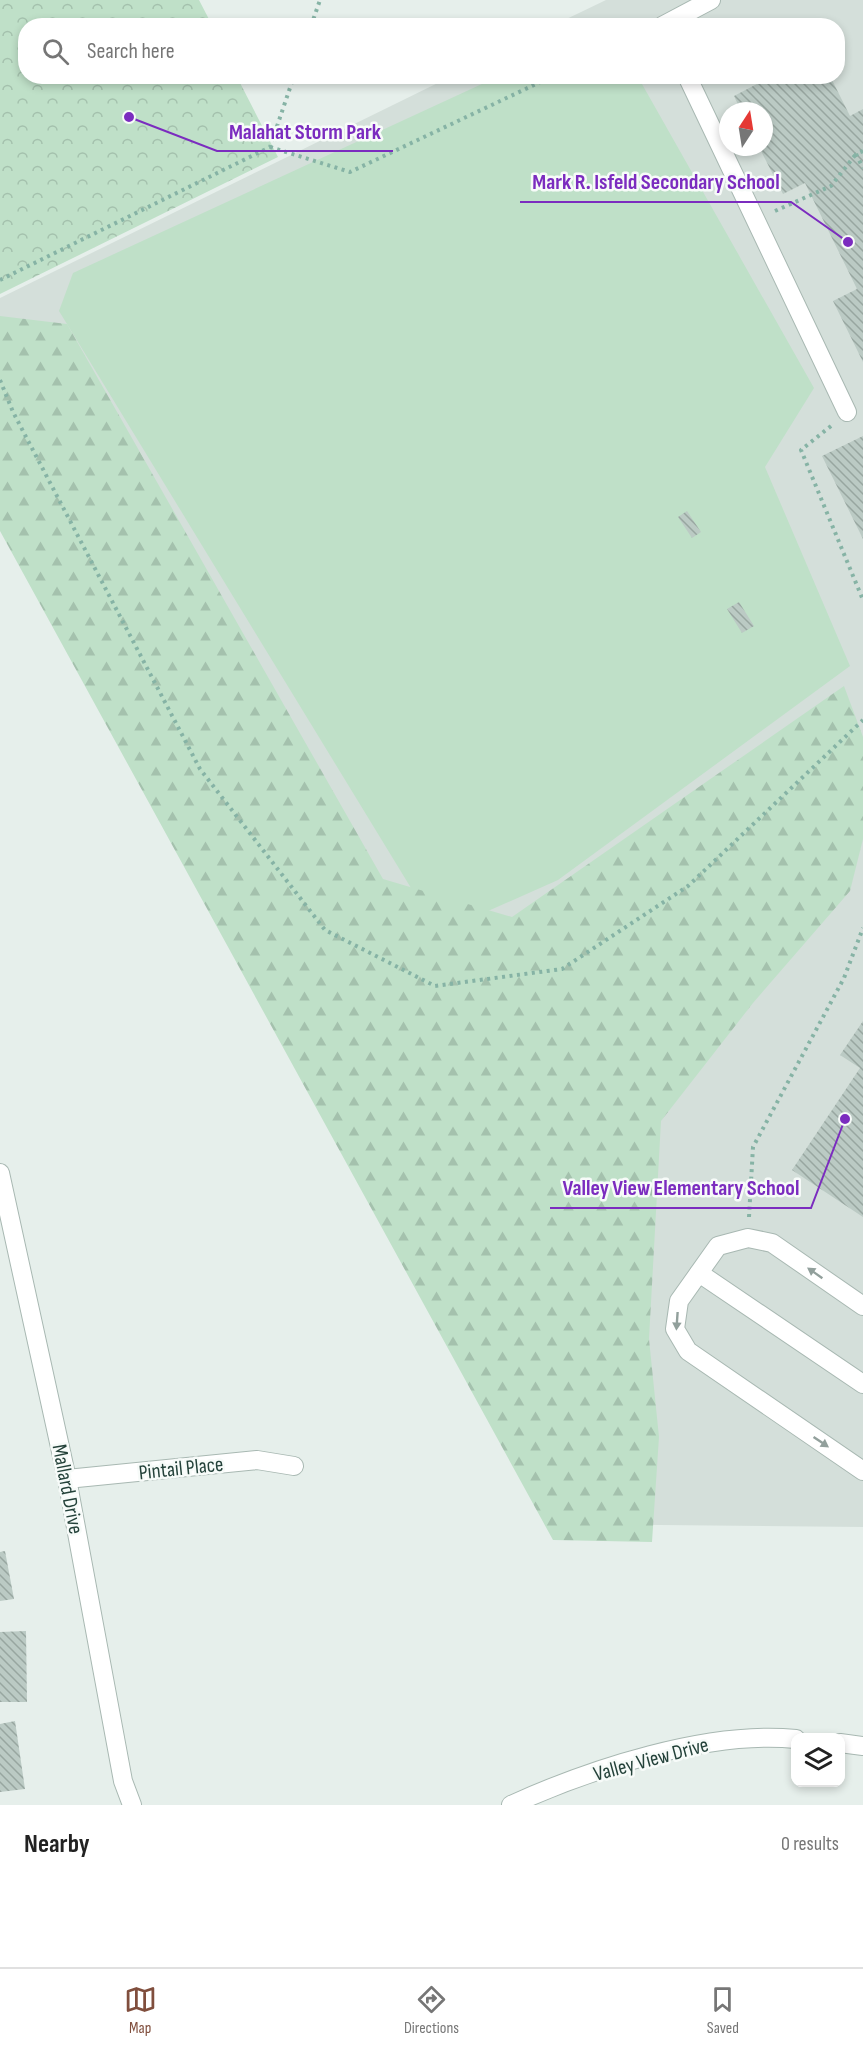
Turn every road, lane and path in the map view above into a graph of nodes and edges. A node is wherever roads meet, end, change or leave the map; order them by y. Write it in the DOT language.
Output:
graph roads {
  1 [pos="320,0"];
  2 [pos="711,0"];
  3 [pos="314,18"];
  4 [pos="677,18"];
  5 [pos="291,84"];
  6 [pos="536,84"];
  7 [pos="691,84"];
  8 [pos="270,147"];
  9 [pos="863,151"];
  10 [pos="856,154"];
  11 [pos="863,168"];
  12 [pos="755,219"];
  13 [pos="0,280"];
  14 [pos="0,381"];
  15 [pos="847,412"];
  16 [pos="863,600"];
  17 [pos="863,720"];
  18 [pos="863,928"];
  19 [pos="0,1173"];
  20 [pos="748,1238"];
  21 [pos="699,1273"];
  22 [pos="863,1306"];
  23 [pos="863,1384"];
  24 [pos="294,1466"];
  25 [pos="863,1471"];
  26 [pos="67,1479"];
  27 [pos="791,1739"];
  28 [pos="845,1744"];
  29 [pos="863,1746"];
  30 [pos="132,1805"];
  31 [pos="511,1805"];
  1 -- 3 [label="path"];
  2 -- 4 [label="street"];
  5 -- 8 [label="path"];
  6 -- 8 [label="path"];
  7 -- 12 [label="street"];
  8 -- 13 [label="path"];
  9 -- 10 [label="path"];
  10 -- 11 [label="path"];
  10 -- 12 [label="path"];
  12 -- 15 [label="street"];
  14 -- 17 [label="path"];
  15 -- 16 [label="path"];
  18 -- 20 [label="path"];
  19 -- 26 [label="street, Mallard Drive"];
  20 -- 21 [label="street"];
  22 -- 20 [label="street, one-way"];
  21 -- 23 [label="street"];
  21 -- 25 [label="street, one-way"];
  24 -- 26 [label="street, Pintail Place"];
  26 -- 30 [label="street, Mallard Drive"];
  27 -- 31 [label="street, Valley View Drive"];
  28 -- 29 [label="street"];
}
